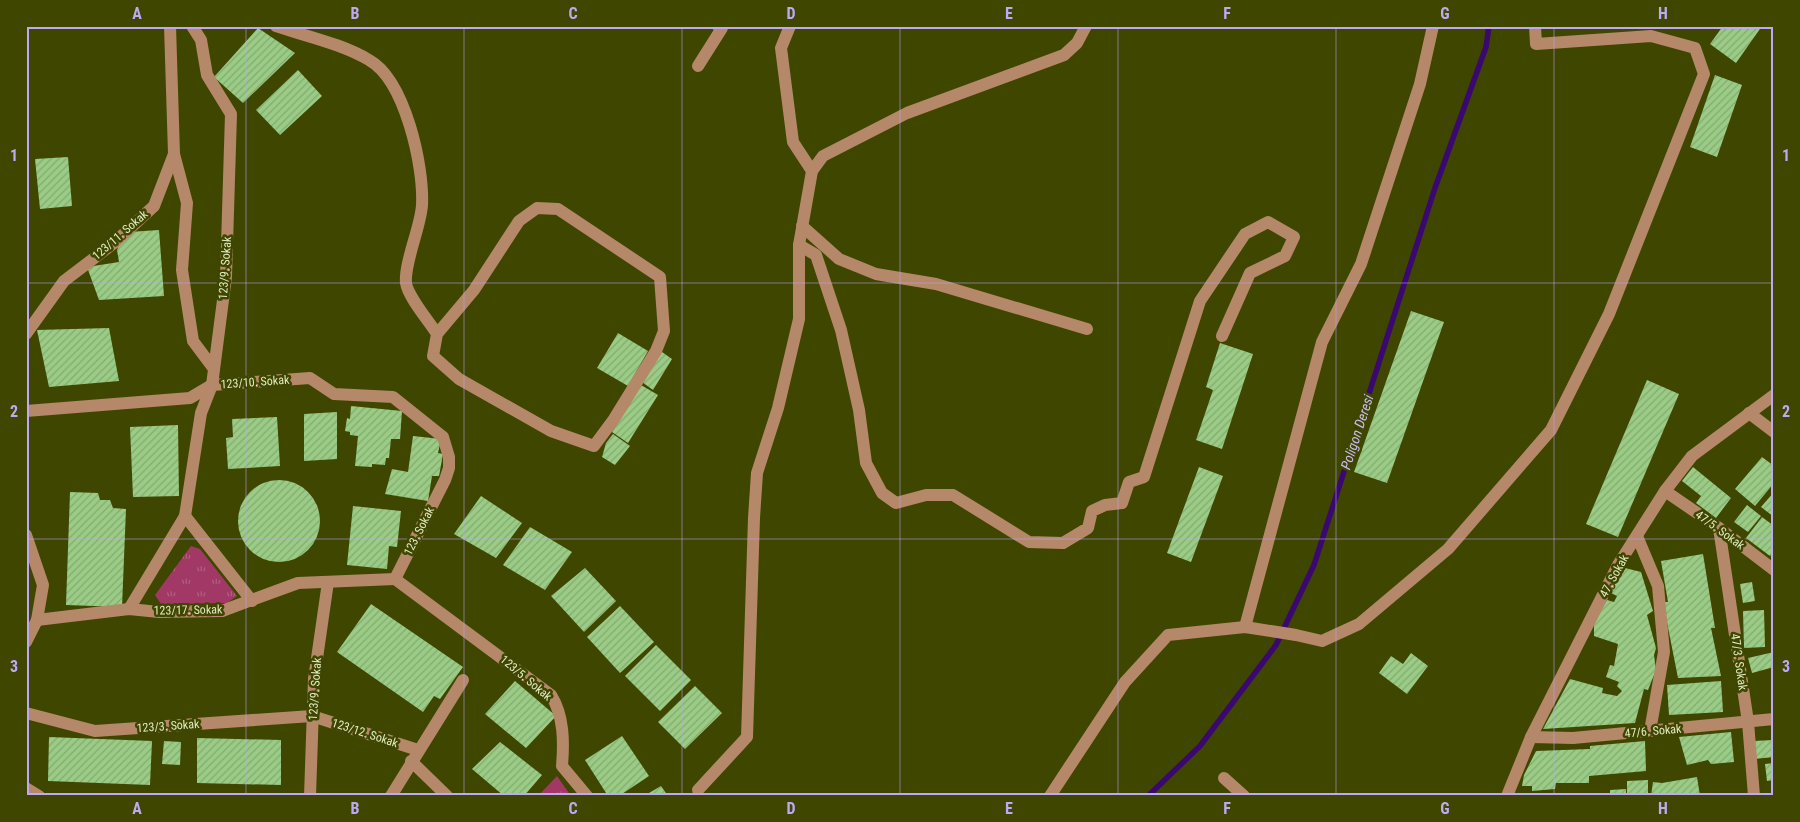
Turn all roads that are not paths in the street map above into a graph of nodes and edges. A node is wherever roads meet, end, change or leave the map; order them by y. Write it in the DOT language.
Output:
graph roads {
  1 [pos="170,26"];
  2 [pos="192,26"];
  3 [pos="276,26"];
  4 [pos="718,26"];
  5 [pos="790,26"];
  6 [pos="1086,26"];
  7 [pos="1433,26"];
  8 [pos="1535,26"];
  9 [pos="698,66"];
  10 [pos="174,154"];
  11 [pos="812,171"];
  12 [pos="802,226"];
  13 [pos="799,244"];
  14 [pos="1088,329"];
  15 [pos="26,334"];
  16 [pos="438,334"];
  17 [pos="1222,336"];
  18 [pos="214,369"];
  19 [pos="212,386"];
  20 [pos="1774,395"];
  21 [pos="393,397"];
  22 [pos="26,411"];
  23 [pos="1749,414"];
  24 [pos="1774,432"];
  25 [pos="1665,491"];
  26 [pos="185,516"];
  27 [pos="1719,528"];
  28 [pos="26,534"];
  29 [pos="1637,536"];
  30 [pos="1774,570"];
  31 [pos="394,579"];
  32 [pos="328,582"];
  33 [pos="252,601"];
  34 [pos="128,609"];
  35 [pos="37,620"];
  36 [pos="1245,627"];
  37 [pos="26,642"];
  38 [pos="463,680"];
  39 [pos="26,714"];
  40 [pos="312,716"];
  41 [pos="1774,719"];
  42 [pos="1748,722"];
  43 [pos="1650,731"];
  44 [pos="1531,737"];
  45 [pos="415,756"];
  46 [pos="1224,778"];
  47 [pos="26,788"];
  48 [pos="698,790"];
  49 [pos="39,796"];
  50 [pos="310,796"];
  51 [pos="391,796"];
  52 [pos="447,796"];
  53 [pos="587,796"];
  54 [pos="1050,796"];
  55 [pos="1244,796"];
  56 [pos="1507,796"];
  57 [pos="1754,796"];
  1 -- 10 [label="street, 123/11. Sokak"];
  2 -- 18 [label="street, 123/9. Sokak"];
  3 -- 16 [label="street"];
  4 -- 9 [label="street"];
  5 -- 11 [label="street"];
  6 -- 11 [label="street"];
  7 -- 36 [label="street"];
  8 -- 36 [label="street"];
  10 -- 15 [label="street, 123/11. Sokak"];
  10 -- 18 [label="street"];
  11 -- 12 [label="street"];
  12 -- 13 [label="street"];
  12 -- 14 [label="street"];
  13 -- 17 [label="street"];
  13 -- 48 [label="street"];
  16 -- 16 [label="street"];
  18 -- 19 [label="street, 123/9. Sokak"];
  19 -- 21 [label="street, 123/10. Sokak"];
  19 -- 22 [label="street, 123/10. Sokak"];
  19 -- 26 [label="street, 123/9. Sokak"];
  20 -- 23 [label="street, 47. Sokak"];
  21 -- 31 [label="street, 123. Sokak"];
  23 -- 24 [label="street"];
  23 -- 25 [label="street, 47. Sokak"];
  25 -- 27 [label="street, 47/5. Sokak"];
  25 -- 29 [label="street, 47. Sokak"];
  26 -- 33 [label="street"];
  26 -- 34 [label="street, 123/9. Sokak"];
  27 -- 30 [label="street, 47/5. Sokak"];
  27 -- 42 [label="street, 47/3. Sokak"];
  28 -- 35 [label="street"];
  29 -- 43 [label="street"];
  29 -- 44 [label="street, 47. Sokak"];
  31 -- 32 [label="street, 123/17. Sokak"];
  31 -- 53 [label="street, 123/5. Sokak"];
  32 -- 33 [label="street, 123/17. Sokak"];
  32 -- 40 [label="street, 123/9. Sokak"];
  33 -- 34 [label="street, 123/17. Sokak"];
  34 -- 35 [label="street, 123/17. Sokak"];
  35 -- 37 [label="street"];
  36 -- 54 [label="street"];
  38 -- 45 [label="street"];
  39 -- 40 [label="street, 123/3. Sokak"];
  40 -- 45 [label="street, 123/12. Sokak"];
  40 -- 50 [label="street, 123/9. Sokak"];
  41 -- 42 [label="street, 47/6. Sokak"];
  42 -- 43 [label="street, 47/6. Sokak"];
  42 -- 57 [label="street, 47/3. Sokak"];
  43 -- 44 [label="street, 47/6. Sokak"];
  44 -- 56 [label="street, 47. Sokak"];
  45 -- 51 [label="street"];
  45 -- 52 [label="street"];
  46 -- 55 [label="street"];
  47 -- 49 [label="street"];
}
